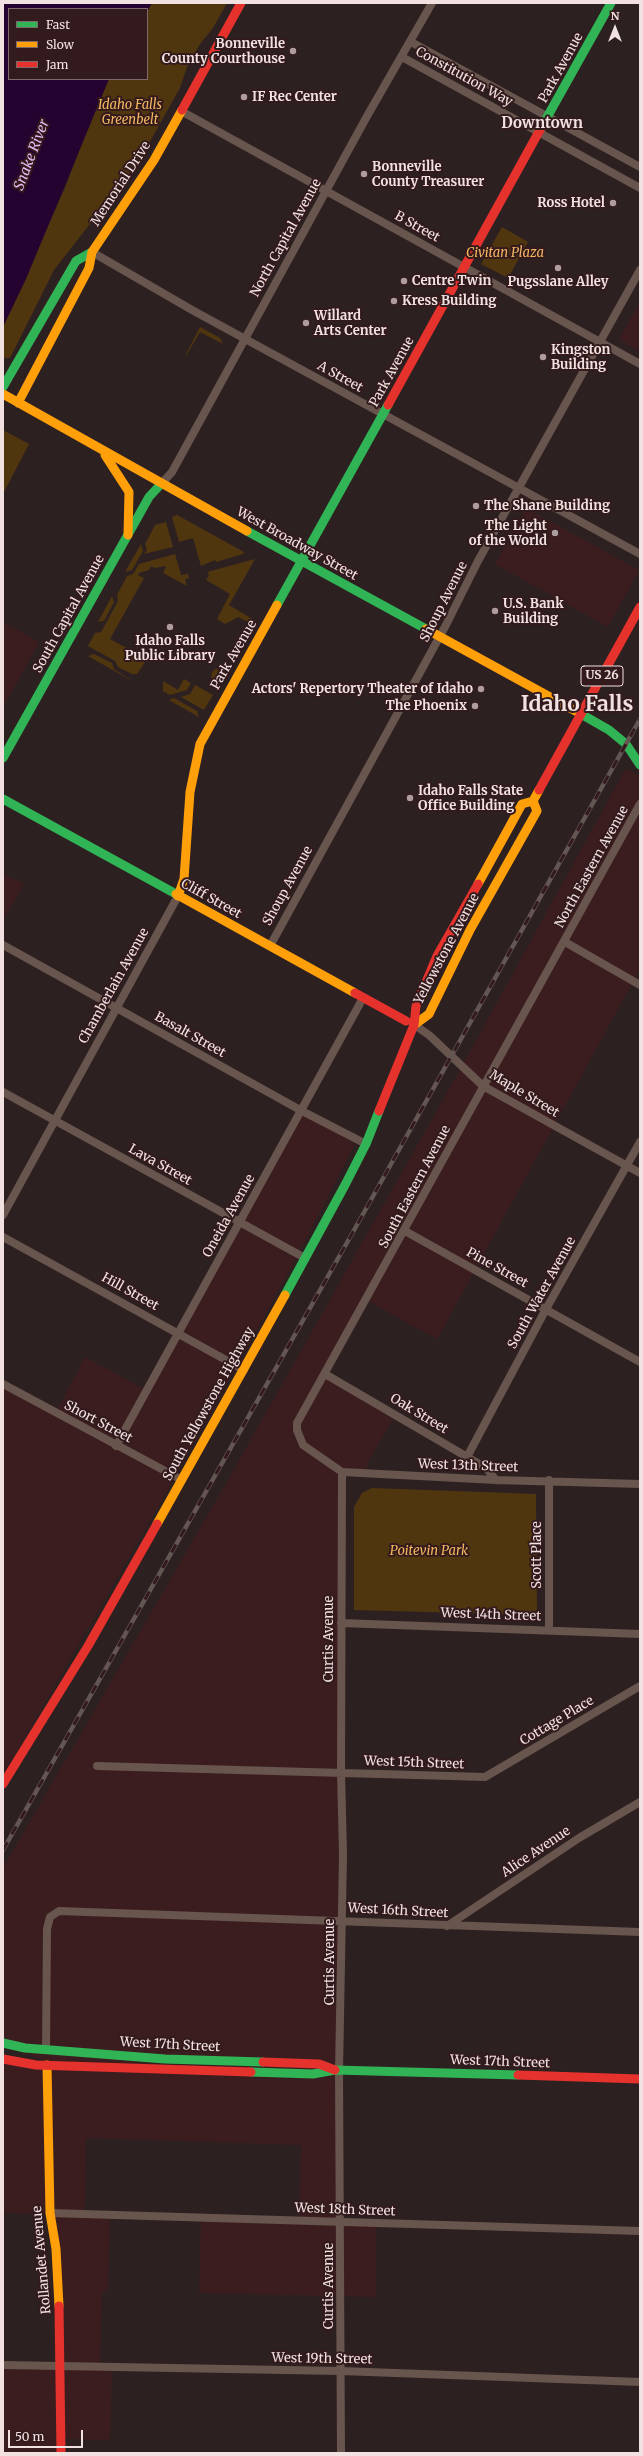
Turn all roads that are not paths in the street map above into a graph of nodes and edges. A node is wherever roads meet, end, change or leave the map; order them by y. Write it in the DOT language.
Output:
graph roads {
  1 [pos="241,3"];
  2 [pos="432,3"];
  3 [pos="611,3"];
  4 [pos="411,42"];
  5 [pos="402,57"];
  6 [pos="181,111"];
  7 [pos="549,117"];
  8 [pos="539,133"];
  9 [pos="640,168"];
  10 [pos="640,188"];
  11 [pos="326,190"];
  12 [pos="92,252"];
  13 [pos="464,267"];
  14 [pos="640,270"];
  15 [pos="246,338"];
  16 [pos="600,342"];
  17 [pos="640,364"];
  18 [pos="3,387"];
  19 [pos="3,394"];
  20 [pos="18,403"];
  21 [pos="383,414"];
  22 [pos="103,452"];
  23 [pos="161,484"];
  24 [pos="520,488"];
  25 [pos="128,535"];
  26 [pos="640,554"];
  27 [pos="302,561"];
  28 [pos="640,607"];
  29 [pos="439,638"];
  30 [pos="581,714"];
  31 [pos="196,754"];
  32 [pos="3,758"];
  33 [pos="640,765"];
  34 [pos="3,799"];
  35 [pos="533,801"];
  36 [pos="640,804"];
  37 [pos="178,896"];
  38 [pos="564,942"];
  39 [pos="3,945"];
  40 [pos="270,946"];
  41 [pos="640,985"];
  42 [pos="364,998"];
  43 [pos="117,1009"];
  44 [pos="410,1023"];
  45 [pos="483,1086"];
  46 [pos="3,1092"];
  47 [pos="302,1111"];
  48 [pos="55,1120"];
  49 [pos="640,1142"];
  50 [pos="366,1144"];
  51 [pos="627,1166"];
  52 [pos="640,1173"];
  53 [pos="3,1215"];
  54 [pos="239,1222"];
  55 [pos="405,1231"];
  56 [pos="3,1237"];
  57 [pos="305,1258"];
  58 [pos="546,1309"];
  59 [pos="178,1333"];
  60 [pos="640,1362"];
  61 [pos="244,1370"];
  62 [pos="325,1374"];
  63 [pos="3,1384"];
  64 [pos="116,1446"];
  65 [pos="467,1457"];
  66 [pos="342,1472"];
  67 [pos="182,1480"];
  68 [pos="496,1480"];
  69 [pos="549,1480"];
  70 [pos="640,1484"];
  71 [pos="341,1623"];
  72 [pos="549,1629"];
  73 [pos="640,1634"];
  74 [pos="640,1686"];
  75 [pos="97,1766"];
  76 [pos="341,1772"];
  77 [pos="485,1777"];
  78 [pos="4,1779"];
  79 [pos="640,1802"];
  80 [pos="342,1920"];
  81 [pos="447,1926"];
  82 [pos="640,1932"];
  83 [pos="3,2043"];
  84 [pos="46,2050"];
  85 [pos="3,2052"];
  86 [pos="130,2056"];
  87 [pos="3,2059"];
  88 [pos="47,2065"];
  89 [pos="337,2071"];
  90 [pos="640,2079"];
  91 [pos="50,2213"];
  92 [pos="341,2222"];
  93 [pos="640,2231"];
  94 [pos="3,2366"];
  95 [pos="60,2366"];
  96 [pos="341,2371"];
  97 [pos="640,2382"];
  98 [pos="60,2453"];
  99 [pos="341,2453"];
  1 -- 6 [label="main road, Memorial Drive"];
  2 -- 4 [label="street, North Capital Avenue"];
  3 -- 7 [label="main road, Park Avenue"];
  4 -- 5 [label="street, North Capital Avenue"];
  4 -- 7 [label="street, Constitution Way"];
  5 -- 8 [label="street, Constitution Way"];
  5 -- 11 [label="street, North Capital Avenue"];
  6 -- 11 [label="street, B Street"];
  6 -- 12 [label="main road, Memorial Drive"];
  7 -- 8 [label="main road, Park Avenue"];
  7 -- 9 [label="street, Constitution Way"];
  8 -- 10 [label="street, Constitution Way"];
  8 -- 13 [label="main road, Park Avenue"];
  11 -- 13 [label="street, B Street"];
  11 -- 15 [label="street, North Capital Avenue"];
  12 -- 15 [label="street, A Street"];
  12 -- 18 [label="main road, Memorial Drive"];
  12 -- 20 [label="main road, Memorial Drive"];
  13 -- 16 [label="street, B Street"];
  13 -- 21 [label="main road, Park Avenue"];
  14 -- 16 [label="street, Shoup Avenue"];
  15 -- 21 [label="street, A Street"];
  15 -- 23 [label="street, North Capital Avenue"];
  16 -- 17 [label="street, B Street"];
  16 -- 24 [label="street, Shoup Avenue"];
  19 -- 20 [label="main road, West Broadway Street"];
  20 -- 22 [label="main road, West Broadway Street"];
  21 -- 24 [label="street, A Street"];
  21 -- 27 [label="main road, Park Avenue"];
  22 -- 23 [label="main road, West Broadway Street"];
  22 -- 25 [label="main road"];
  23 -- 25 [label="main road, South Capital Avenue"];
  23 -- 27 [label="main road, West Broadway Street"];
  24 -- 26 [label="street, A Street"];
  24 -- 29 [label="street, Shoup Avenue"];
  25 -- 32 [label="main road, South Capital Avenue"];
  27 -- 29 [label="main road, West Broadway Street"];
  27 -- 31 [label="main road, Park Avenue"];
  28 -- 30 [label="main road, Yellowstone Avenue / US 26"];
  29 -- 30 [label="main road, West Broadway Street"];
  29 -- 40 [label="street, Shoup Avenue"];
  30 -- 33 [label="main road, West Broadway Street"];
  30 -- 35 [label="main road, Yellowstone Avenue"];
  31 -- 37 [label="main road, Chamberlain Avenue"];
  34 -- 37 [label="main road, Cliff Street"];
  35 -- 44 [label="main road, Yellowstone Avenue"];
  35 -- 44 [label="main road, Yellowstone Avenue"];
  36 -- 38 [label="street, North Eastern Avenue"];
  37 -- 40 [label="main road, Cliff Street"];
  37 -- 43 [label="street, Chamberlain Avenue"];
  38 -- 41 [label="street"];
  38 -- 45 [label="street, South Eastern Avenue"];
  39 -- 43 [label="street, Basalt Street"];
  40 -- 42 [label="main road, Cliff Street"];
  42 -- 44 [label="main road, Cliff Street"];
  42 -- 47 [label="street, Oneida Avenue"];
  43 -- 47 [label="street, Basalt Street"];
  43 -- 48 [label="street, Chamberlain Avenue"];
  44 -- 45 [label="street, Maple Street"];
  44 -- 50 [label="main road, South Yellowstone Highway"];
  45 -- 51 [label="street, Maple Street"];
  45 -- 55 [label="street, South Eastern Avenue"];
  46 -- 48 [label="street, Lava Street"];
  47 -- 50 [label="street, Basalt Street"];
  47 -- 54 [label="street, Oneida Avenue"];
  48 -- 53 [label="street, Chamberlain Avenue"];
  48 -- 54 [label="street, Lava Street"];
  49 -- 51 [label="street, South Water Avenue"];
  50 -- 57 [label="main road, South Yellowstone Highway"];
  51 -- 52 [label="street, Maple Street"];
  51 -- 58 [label="street, South Water Avenue"];
  54 -- 57 [label="street, Lava Street"];
  54 -- 59 [label="street, Oneida Avenue"];
  55 -- 58 [label="street, Pine Street"];
  55 -- 62 [label="street, South Eastern Avenue"];
  56 -- 59 [label="street, Hill Street"];
  57 -- 61 [label="main road, South Yellowstone Highway"];
  58 -- 60 [label="street, Pine Street"];
  58 -- 65 [label="street, South Water Avenue"];
  59 -- 61 [label="street, Hill Street"];
  59 -- 64 [label="street, Oneida Avenue"];
  61 -- 67 [label="main road, South Yellowstone Highway"];
  62 -- 65 [label="street, Oak Street"];
  62 -- 66 [label="street, South Eastern Avenue"];
  63 -- 64 [label="street, Short Street"];
  64 -- 67 [label="street, Short Street"];
  65 -- 68 [label="street, Oak Street"];
  66 -- 68 [label="street, West 13th Street"];
  66 -- 71 [label="street, Curtis Avenue"];
  67 -- 78 [label="main road, South Yellowstone Highway"];
  68 -- 69 [label="street, West 13th Street"];
  69 -- 70 [label="street, West 13th Street"];
  69 -- 72 [label="street, Scott Place"];
  71 -- 72 [label="street, West 14th Street"];
  71 -- 76 [label="street, Curtis Avenue"];
  72 -- 73 [label="street, West 14th Street"];
  74 -- 77 [label="street, Cottage Place"];
  75 -- 76 [label="street, West 15th Street"];
  76 -- 77 [label="street, West 15th Street"];
  76 -- 80 [label="street, Curtis Avenue"];
  79 -- 81 [label="street, Alice Avenue"];
  80 -- 81 [label="street, West 16th Street"];
  80 -- 84 [label="street, West 16th Street"];
  80 -- 89 [label="street, Curtis Avenue"];
  81 -- 82 [label="street, West 16th Street"];
  83 -- 84 [label="main road, West 17th Street"];
  84 -- 85 [label="main road"];
  84 -- 86 [label="main road, West 17th Street"];
  86 -- 88 [label="main road"];
  86 -- 89 [label="main road, West 17th Street"];
  87 -- 88 [label="main road, West 17th Street"];
  88 -- 89 [label="main road, West 17th Street"];
  88 -- 91 [label="main road, Rollandet Avenue"];
  89 -- 90 [label="main road, West 17th Street"];
  89 -- 92 [label="street, Curtis Avenue"];
  91 -- 92 [label="street, West 18th Street"];
  91 -- 95 [label="main road, Rollandet Avenue"];
  92 -- 93 [label="street, West 18th Street"];
  92 -- 96 [label="street, Curtis Avenue"];
  94 -- 95 [label="street, West 19th Street"];
  95 -- 96 [label="street, West 19th Street"];
  95 -- 98 [label="main road, Rollandet Avenue"];
  96 -- 97 [label="street, West 19th Street"];
  96 -- 99 [label="street, Curtis Avenue"];
}
